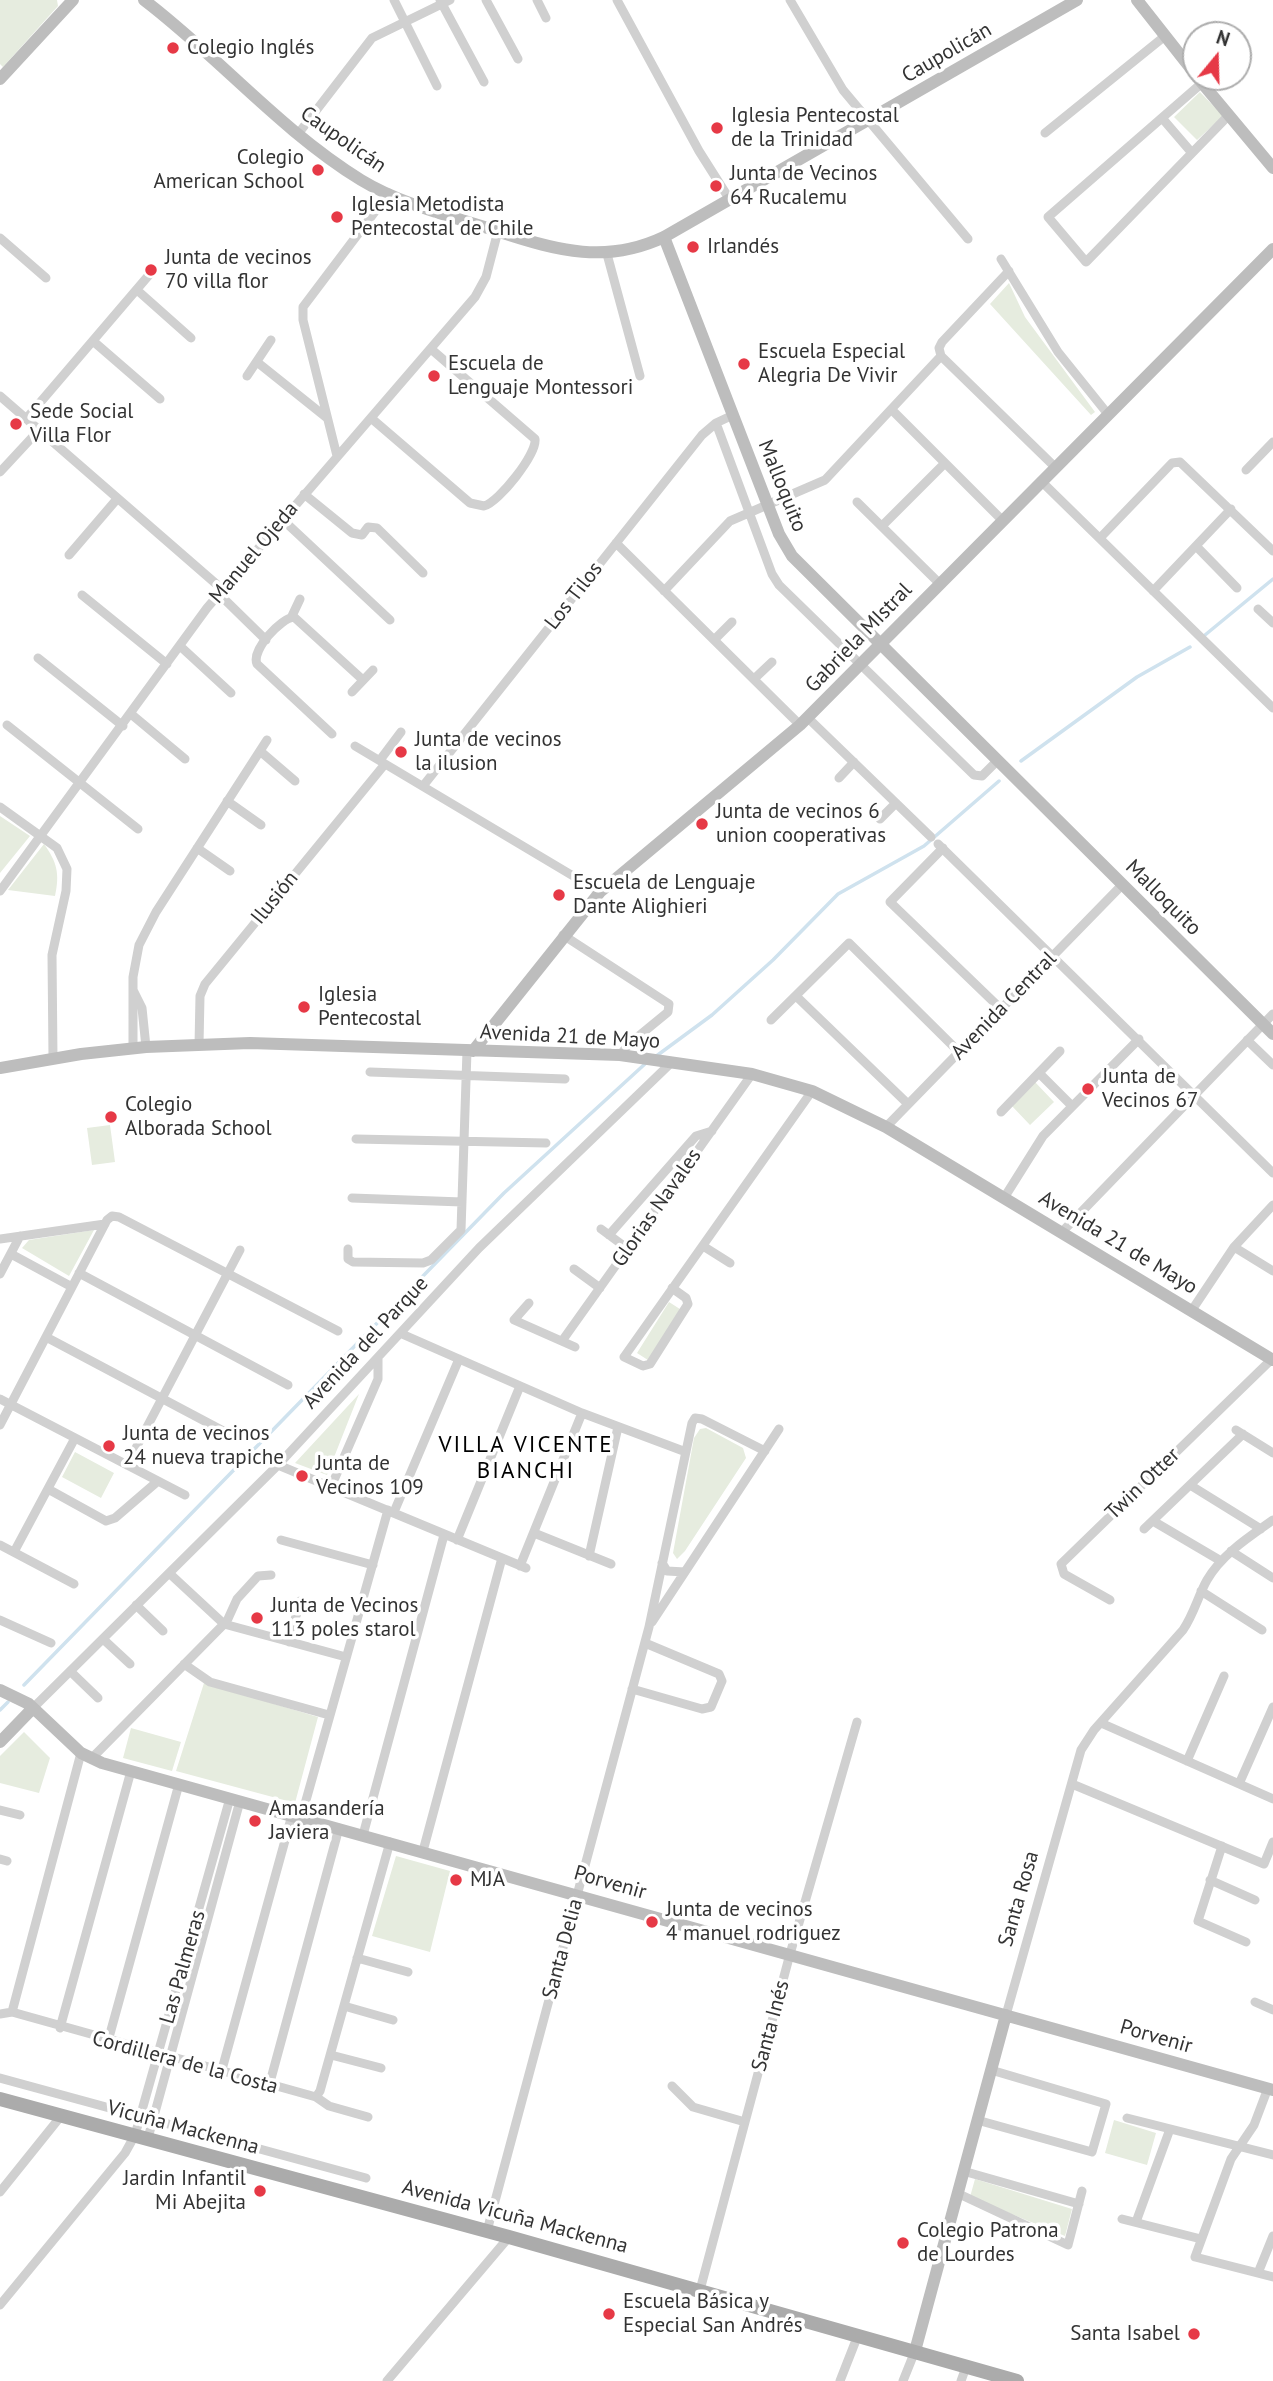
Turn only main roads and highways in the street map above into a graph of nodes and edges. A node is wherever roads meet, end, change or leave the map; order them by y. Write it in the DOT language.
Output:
graph roads {
  1 [pos="0,2099"];
  2 [pos="1015,2381"];
  1 -- 2 [label="main road, Avenida Vicuña Mackenna"];
}
